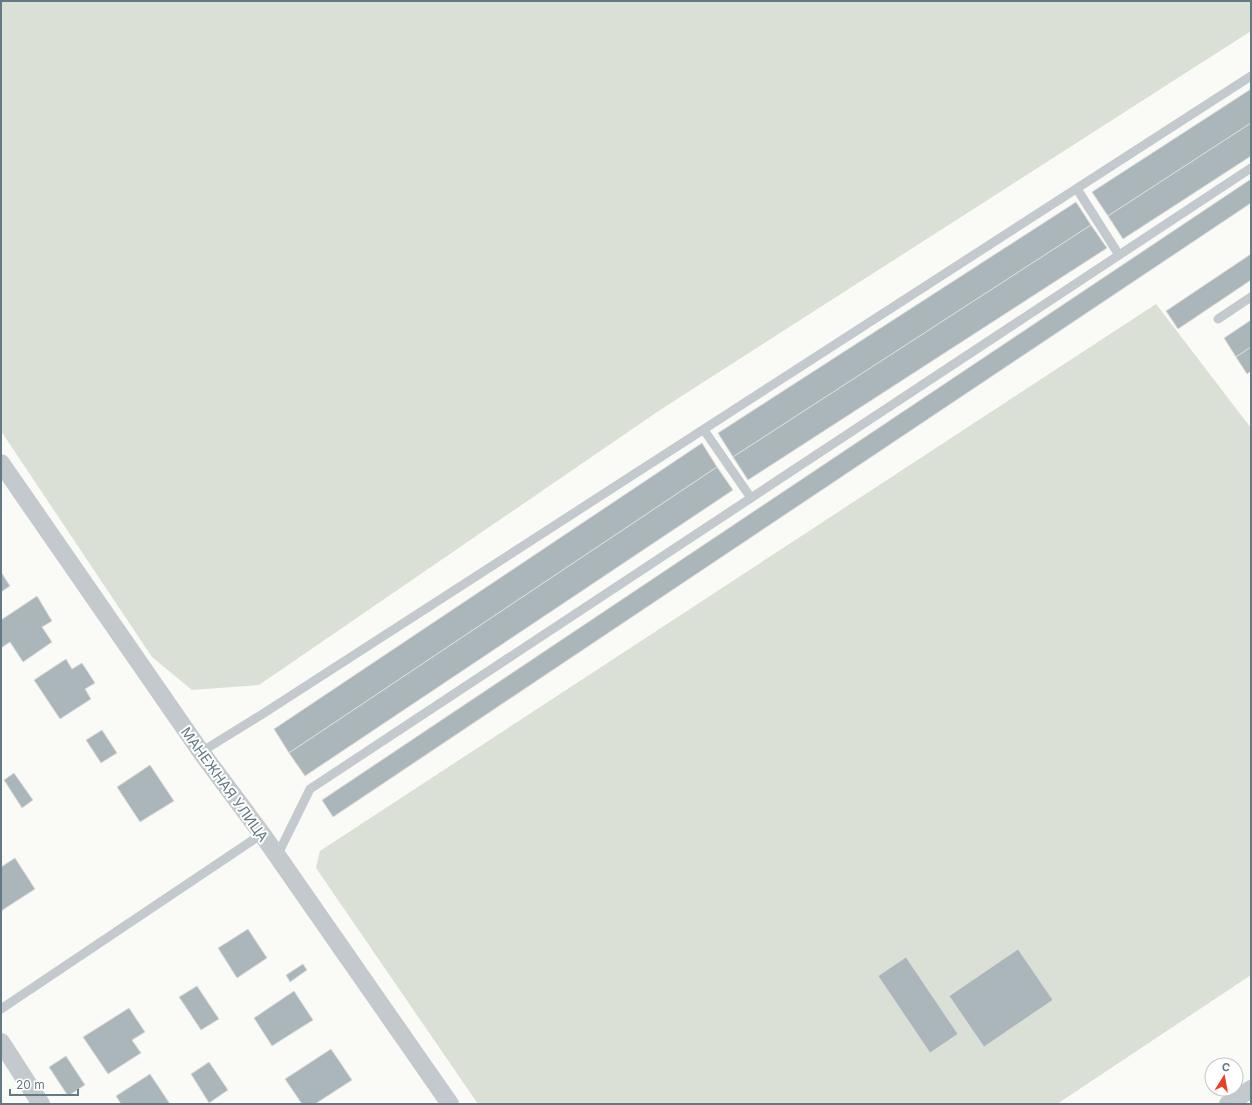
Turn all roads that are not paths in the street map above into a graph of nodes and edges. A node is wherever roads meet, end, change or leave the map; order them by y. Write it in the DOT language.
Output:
graph roads {
  1 [pos="1251,76"];
  2 [pos="1251,168"];
  3 [pos="1077,189"];
  4 [pos="1119,255"];
  5 [pos="1251,297"];
  6 [pos="1218,319"];
  7 [pos="704,430"];
  8 [pos="1,463"];
  9 [pos="751,498"];
  10 [pos="201,752"];
  11 [pos="262,834"];
  12 [pos="277,857"];
  13 [pos="1,1010"];
  14 [pos="1,1042"];
  15 [pos="1251,1089"];
  16 [pos="42,1104"];
  17 [pos="450,1104"];
  18 [pos="1228,1104"];
  1 -- 3 [label="lane"];
  2 -- 4 [label="lane"];
  3 -- 4 [label="lane"];
  3 -- 7 [label="lane"];
  4 -- 9 [label="lane"];
  5 -- 6 [label="lane"];
  7 -- 9 [label="lane"];
  7 -- 10 [label="lane"];
  8 -- 10 [label="street, МАНЕЖНАЯ УЛИЦА"];
  9 -- 12 [label="lane"];
  10 -- 11 [label="street, МАНЕЖНАЯ УЛИЦА"];
  11 -- 12 [label="street, МАНЕЖНАЯ УЛИЦА"];
  11 -- 13 [label="lane"];
  12 -- 17 [label="street, МАНЕЖНАЯ УЛИЦА"];
  14 -- 16 [label="street"];
  15 -- 18 [label="street"];
}
